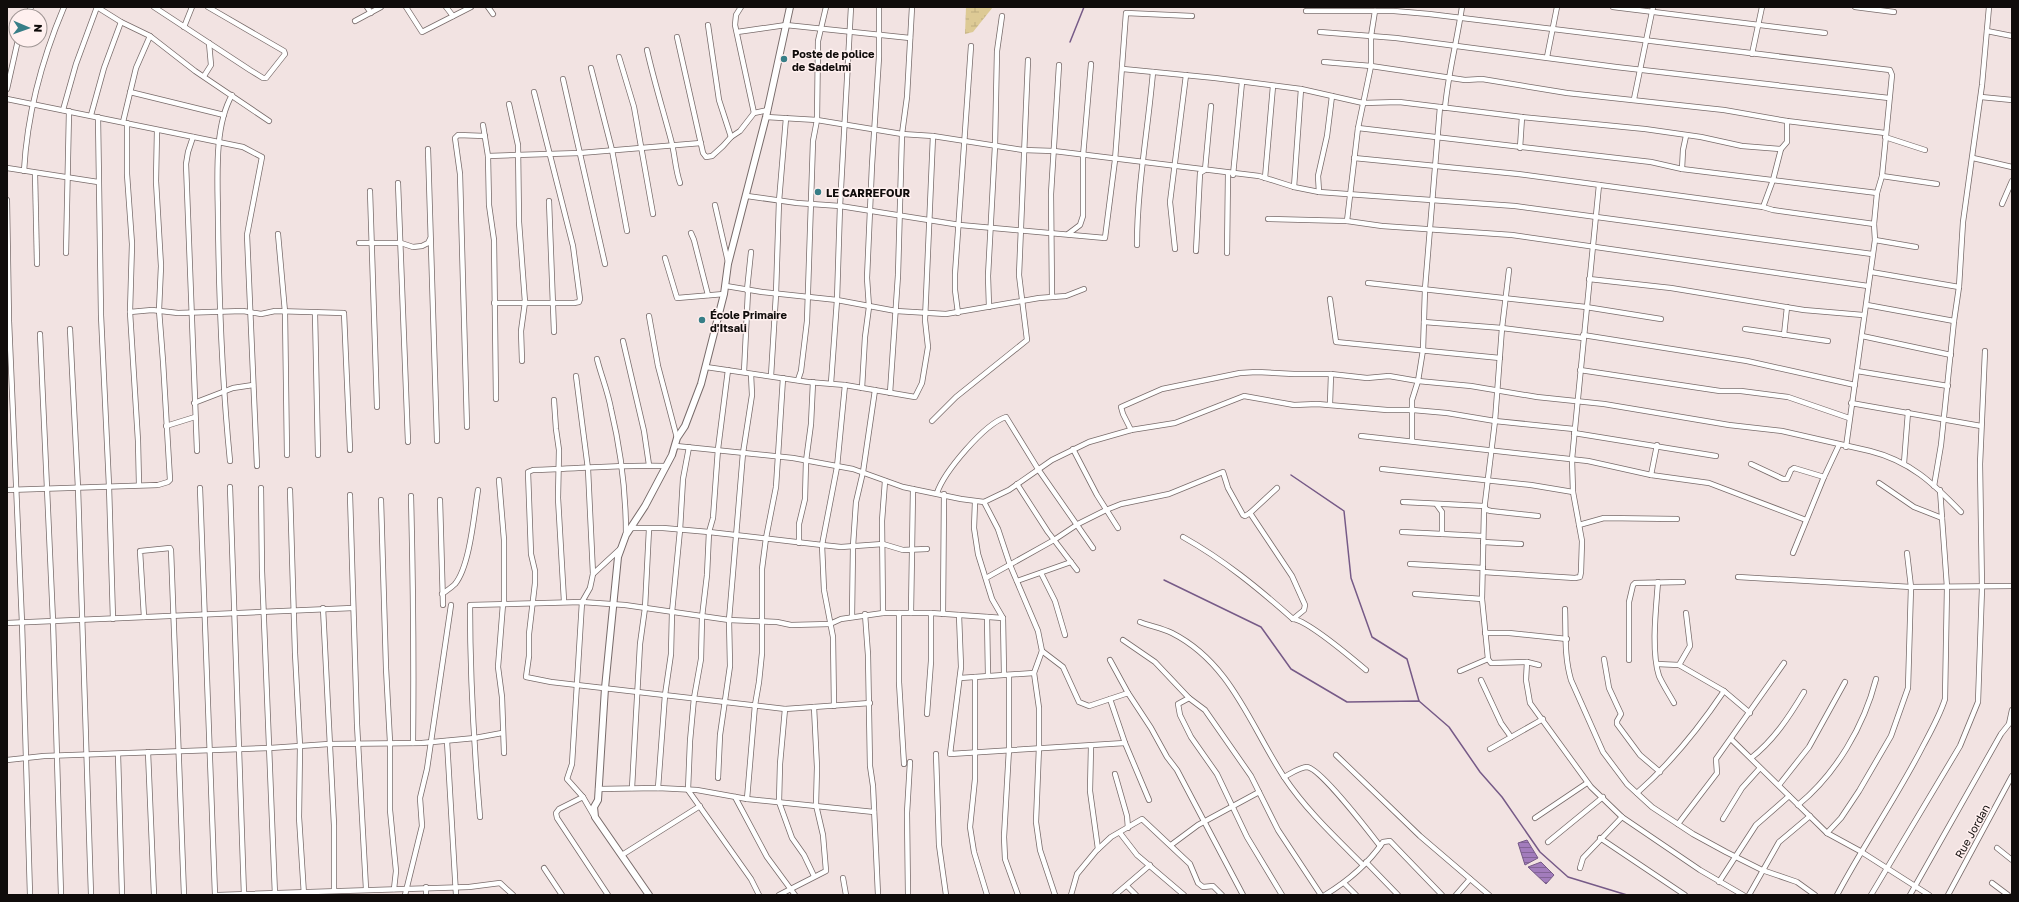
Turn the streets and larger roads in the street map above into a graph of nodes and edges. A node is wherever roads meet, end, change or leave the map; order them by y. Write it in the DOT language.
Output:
graph roads {
  1 [pos="64,7"];
  2 [pos="97,7"];
  3 [pos="154,7"];
  4 [pos="192,7"];
  5 [pos="208,7"];
  6 [pos="367,7"];
  7 [pos="381,7"];
  8 [pos="406,7"];
  9 [pos="446,7"];
  10 [pos="471,7"];
  11 [pos="488,7"];
  12 [pos="741,7"];
  13 [pos="790,7"];
  14 [pos="826,7"];
  15 [pos="851,7"];
  16 [pos="880,7"];
  17 [pos="912,7"];
  18 [pos="1462,7"];
  19 [pos="1557,7"];
  20 [pos="1613,7"];
  21 [pos="1762,7"];
  22 [pos="1855,7"];
  23 [pos="1989,7"];
  24 [pos="1653,9"];
  25 [pos="1306,11"];
  26 [pos="1375,11"];
  27 [pos="1894,12"];
  28 [pos="371,13"];
  29 [pos="493,14"];
  30 [pos="453,16"];
  31 [pos="1002,16"];
  32 [pos="1192,16"];
  33 [pos="1460,18"];
  34 [pos="355,21"];
  35 [pos="121,22"];
  36 [pos="708,25"];
  37 [pos="786,25"];
  38 [pos="1758,25"];
  39 [pos="184,27"];
  40 [pos="1553,28"];
  41 [pos="821,29"];
  42 [pos="850,30"];
  43 [pos="1987,31"];
  44 [pos="737,32"];
  45 [pos="1320,32"];
  46 [pos="1825,33"];
  47 [pos="880,34"];
  48 [pos="150,36"];
  49 [pos="1371,36"];
  50 [pos="2012,36"];
  51 [pos="677,37"];
  52 [pos="910,38"];
  53 [pos="1646,41"];
  54 [pos="209,43"];
  55 [pos="971,46"];
  56 [pos="1456,46"];
  57 [pos="16,48"];
  58 [pos="647,50"];
  59 [pos="1752,54"];
  60 [pos="619,57"];
  61 [pos="1547,57"];
  62 [pos="1028,60"];
  63 [pos="1324,62"];
  64 [pos="1091,64"];
  65 [pos="1059,65"];
  66 [pos="1370,66"];
  67 [pos="591,68"];
  68 [pos="1123,69"];
  69 [pos="1640,69"];
  70 [pos="1153,72"];
  71 [pos="1186,75"];
  72 [pos="204,76"];
  73 [pos="1448,77"];
  74 [pos="563,79"];
  75 [pos="1242,82"];
  76 [pos="1273,86"];
  77 [pos="7,88"];
  78 [pos="1301,89"];
  79 [pos="130,92"];
  80 [pos="534,92"];
  81 [pos="232,95"];
  82 [pos="1332,96"];
  83 [pos="1981,97"];
  84 [pos="1889,98"];
  85 [pos="7,99"];
  86 [pos="1634,99"];
  87 [pos="2012,100"];
  88 [pos="1363,103"];
  89 [pos="509,104"];
  90 [pos="33,105"];
  91 [pos="1211,106"];
  92 [pos="1443,107"];
  93 [pos="63,110"];
  94 [pos="768,110"];
  95 [pos="69,111"];
  96 [pos="754,113"];
  97 [pos="91,115"];
  98 [pos="224,115"];
  99 [pos="98,117"];
  100 [pos="766,117"];
  101 [pos="1522,117"];
  102 [pos="786,118"];
  103 [pos="817,120"];
  104 [pos="269,121"];
  105 [pos="1787,121"];
  106 [pos="125,123"];
  107 [pos="846,124"];
  108 [pos="483,125"];
  109 [pos="1358,128"];
  110 [pos="157,130"];
  111 [pos="875,130"];
  112 [pos="902,134"];
  113 [pos="1885,135"];
  114 [pos="485,136"];
  115 [pos="933,136"];
  116 [pos="1439,136"];
  117 [pos="1686,136"];
  118 [pos="193,137"];
  119 [pos="731,137"];
  120 [pos="964,141"];
  121 [pos="220,143"];
  122 [pos="702,143"];
  123 [pos="672,145"];
  124 [pos="995,146"];
  125 [pos="641,148"];
  126 [pos="1520,148"];
  127 [pos="428,149"];
  128 [pos="1781,149"];
  129 [pos="612,150"];
  130 [pos="1023,150"];
  131 [pos="1925,150"];
  132 [pos="1054,152"];
  133 [pos="580,153"];
  134 [pos="549,154"];
  135 [pos="488,156"];
  136 [pos="518,156"];
  137 [pos="1083,156"];
  138 [pos="1354,158"];
  139 [pos="1973,158"];
  140 [pos="1115,160"];
  141 [pos="1141,163"];
  142 [pos="1436,166"];
  143 [pos="1174,167"];
  144 [pos="2012,167"];
  145 [pos="7,168"];
  146 [pos="1682,169"];
  147 [pos="1205,170"];
  148 [pos="24,171"];
  149 [pos="35,173"];
  150 [pos="1231,174"];
  151 [pos="1882,176"];
  152 [pos="67,178"];
  153 [pos="1265,178"];
  154 [pos="1773,180"];
  155 [pos="2012,181"];
  156 [pos="98,182"];
  157 [pos="398,183"];
  158 [pos="680,183"];
  159 [pos="1937,184"];
  160 [pos="1599,185"];
  161 [pos="1294,187"];
  162 [pos="370,191"];
  163 [pos="1319,192"];
  164 [pos="1877,193"];
  165 [pos="1350,194"];
  166 [pos="747,196"];
  167 [pos="7,200"];
  168 [pos="1434,200"];
  169 [pos="549,201"];
  170 [pos="779,201"];
  171 [pos="811,204"];
  172 [pos="2002,204"];
  173 [pos="714,205"];
  174 [pos="840,206"];
  175 [pos="1763,207"];
  176 [pos="870,210"];
  177 [pos="653,214"];
  178 [pos="900,215"];
  179 [pos="1597,216"];
  180 [pos="929,219"];
  181 [pos="1268,219"];
  182 [pos="1347,221"];
  183 [pos="1874,224"];
  184 [pos="960,225"];
  185 [pos="992,228"];
  186 [pos="1430,228"];
  187 [pos="627,231"];
  188 [pos="1021,231"];
  189 [pos="691,233"];
  190 [pos="1052,233"];
  191 [pos="278,234"];
  192 [pos="1068,234"];
  193 [pos="430,238"];
  194 [pos="1874,240"];
  195 [pos="359,243"];
  196 [pos="400,243"];
  197 [pos="371,244"];
  198 [pos="1137,245"];
  199 [pos="1592,247"];
  200 [pos="1916,247"];
  201 [pos="1175,249"];
  202 [pos="1196,250"];
  203 [pos="750,252"];
  204 [pos="66,253"];
  205 [pos="1227,253"];
  206 [pos="1872,254"];
  207 [pos="665,258"];
  208 [pos="37,264"];
  209 [pos="605,264"];
  210 [pos="728,264"];
  211 [pos="1509,270"];
  212 [pos="1871,272"];
  213 [pos="1589,279"];
  214 [pos="1368,283"];
  215 [pos="726,286"];
  216 [pos="1868,286"];
  217 [pos="1959,287"];
  218 [pos="1084,289"];
  219 [pos="1425,290"];
  220 [pos="748,291"];
  221 [pos="724,294"];
  222 [pos="776,294"];
  223 [pos="708,295"];
  224 [pos="1052,296"];
  225 [pos="808,298"];
  226 [pos="1330,299"];
  227 [pos="1505,299"];
  228 [pos="837,300"];
  229 [pos="1021,300"];
  230 [pos="525,302"];
  231 [pos="553,302"];
  232 [pos="494,303"];
  233 [pos="1867,305"];
  234 [pos="869,307"];
  235 [pos="990,307"];
  236 [pos="1586,307"];
  237 [pos="1788,307"];
  238 [pos="159,310"];
  239 [pos="220,311"];
  240 [pos="896,311"];
  241 [pos="130,312"];
  242 [pos="250,312"];
  243 [pos="285,312"];
  244 [pos="958,312"];
  245 [pos="191,313"];
  246 [pos="315,313"];
  247 [pos="926,313"];
  248 [pos="1863,315"];
  249 [pos="649,316"];
  250 [pos="1661,319"];
  251 [pos="8,321"];
  252 [pos="1954,321"];
  253 [pos="1424,322"];
  254 [pos="1502,328"];
  255 [pos="70,329"];
  256 [pos="1744,329"];
  257 [pos="554,332"];
  258 [pos="40,334"];
  259 [pos="1784,335"];
  260 [pos="1862,336"];
  261 [pos="1583,337"];
  262 [pos="623,341"];
  263 [pos="1828,341"];
  264 [pos="1423,350"];
  265 [pos="1985,351"];
  266 [pos="1951,355"];
  267 [pos="1500,358"];
  268 [pos="597,359"];
  269 [pos="522,361"];
  270 [pos="706,367"];
  271 [pos="728,370"];
  272 [pos="1580,370"];
  273 [pos="1857,371"];
  274 [pos="744,372"];
  275 [pos="751,374"];
  276 [pos="1331,374"];
  277 [pos="576,376"];
  278 [pos="771,376"];
  279 [pos="782,378"];
  280 [pos="798,380"];
  281 [pos="1418,381"];
  282 [pos="813,382"];
  283 [pos="831,384"];
  284 [pos="253,385"];
  285 [pos="845,385"];
  286 [pos="1855,385"];
  287 [pos="1948,386"];
  288 [pos="862,388"];
  289 [pos="875,390"];
  290 [pos="1498,390"];
  291 [pos="223,392"];
  292 [pos="890,393"];
  293 [pos="496,398"];
  294 [pos="554,400"];
  295 [pos="1577,402"];
  296 [pos="194,403"];
  297 [pos="1851,403"];
  298 [pos="1330,404"];
  299 [pos="377,407"];
  300 [pos="1413,410"];
  301 [pos="1908,412"];
  302 [pos="195,417"];
  303 [pos="1849,418"];
  304 [pos="1943,420"];
  305 [pos="932,421"];
  306 [pos="1495,421"];
  307 [pos="166,426"];
  308 [pos="1981,426"];
  309 [pos="467,427"];
  310 [pos="1131,430"];
  311 [pos="1574,431"];
  312 [pos="1361,436"];
  313 [pos="677,438"];
  314 [pos="437,441"];
  315 [pos="1412,441"];
  316 [pos="408,442"];
  317 [pos="1840,445"];
  318 [pos="676,446"];
  319 [pos="1657,446"];
  320 [pos="1846,446"];
  321 [pos="689,447"];
  322 [pos="1073,449"];
  323 [pos="350,450"];
  324 [pos="718,450"];
  325 [pos="1491,450"];
  326 [pos="197,451"];
  327 [pos="743,453"];
  328 [pos="287,455"];
  329 [pos="318,455"];
  330 [pos="1716,456"];
  331 [pos="778,457"];
  332 [pos="1572,459"];
  333 [pos="230,461"];
  334 [pos="806,461"];
  335 [pos="1904,463"];
  336 [pos="1751,464"];
  337 [pos="622,465"];
  338 [pos="649,465"];
  339 [pos="257,466"];
  340 [pos="666,466"];
  341 [pos="837,467"];
  342 [pos="588,469"];
  343 [pos="1038,469"];
  344 [pos="1382,469"];
  345 [pos="558,470"];
  346 [pos="863,472"];
  347 [pos="1650,475"];
  348 [pos="1824,476"];
  349 [pos="499,480"];
  350 [pos="884,481"];
  351 [pos="1487,481"];
  352 [pos="1879,483"];
  353 [pos="1017,484"];
  354 [pos="139,485"];
  355 [pos="109,486"];
  356 [pos="1934,486"];
  357 [pos="230,487"];
  358 [pos="46,488"];
  359 [pos="78,488"];
  360 [pos="200,488"];
  361 [pos="261,488"];
  362 [pos="1277,488"];
  363 [pos="913,489"];
  364 [pos="7,490"];
  365 [pos="16,490"];
  366 [pos="290,490"];
  367 [pos="478,490"];
  368 [pos="1940,490"];
  369 [pos="1573,492"];
  370 [pos="936,493"];
  371 [pos="944,494"];
  372 [pos="350,495"];
  373 [pos="411,496"];
  374 [pos="381,500"];
  375 [pos="440,500"];
  376 [pos="976,502"];
  377 [pos="984,502"];
  378 [pos="1403,502"];
  379 [pos="1437,504"];
  380 [pos="1484,506"];
  381 [pos="1106,510"];
  382 [pos="1961,512"];
  383 [pos="1250,513"];
  384 [pos="1538,516"];
  385 [pos="1942,518"];
  386 [pos="1677,520"];
  387 [pos="1806,520"];
  388 [pos="1078,524"];
  389 [pos="1579,525"];
  390 [pos="631,528"];
  391 [pos="1118,528"];
  392 [pos="649,529"];
  393 [pos="680,530"];
  394 [pos="709,532"];
  395 [pos="1402,532"];
  396 [pos="626,534"];
  397 [pos="1442,534"];
  398 [pos="736,535"];
  399 [pos="1483,536"];
  400 [pos="1183,537"];
  401 [pos="766,538"];
  402 [pos="1054,540"];
  403 [pos="1483,542"];
  404 [pos="798,543"];
  405 [pos="883,544"];
  406 [pos="1522,544"];
  407 [pos="822,545"];
  408 [pos="853,546"];
  409 [pos="913,548"];
  410 [pos="1093,548"];
  411 [pos="621,549"];
  412 [pos="928,549"];
  413 [pos="1793,553"];
  414 [pos="1907,553"];
  415 [pos="1071,562"];
  416 [pos="1410,564"];
  417 [pos="1010,565"];
  418 [pos="1077,570"];
  419 [pos="1483,570"];
  420 [pos="1041,573"];
  421 [pos="593,574"];
  422 [pos="1738,576"];
  423 [pos="986,578"];
  424 [pos="1017,581"];
  425 [pos="1658,582"];
  426 [pos="1683,582"];
  427 [pos="1911,586"];
  428 [pos="2012,586"];
  429 [pos="1947,587"];
  430 [pos="1982,588"];
  431 [pos="442,594"];
  432 [pos="1415,594"];
  433 [pos="1482,599"];
  434 [pos="534,602"];
  435 [pos="564,602"];
  436 [pos="582,602"];
  437 [pos="504,603"];
  438 [pos="614,604"];
  439 [pos="443,605"];
  440 [pos="451,605"];
  441 [pos="323,608"];
  442 [pos="353,608"];
  443 [pos="645,608"];
  444 [pos="1565,609"];
  445 [pos="295,610"];
  446 [pos="263,612"];
  447 [pos="672,612"];
  448 [pos="884,613"];
  449 [pos="899,613"];
  450 [pos="911,613"];
  451 [pos="930,613"];
  452 [pos="1686,613"];
  453 [pos="234,614"];
  454 [pos="865,614"];
  455 [pos="943,614"];
  456 [pos="204,615"];
  457 [pos="959,615"];
  458 [pos="175,616"];
  459 [pos="144,617"];
  460 [pos="702,617"];
  461 [pos="852,617"];
  462 [pos="987,617"];
  463 [pos="1003,618"];
  464 [pos="113,619"];
  465 [pos="1293,619"];
  466 [pos="81,620"];
  467 [pos="729,620"];
  468 [pos="53,621"];
  469 [pos="761,622"];
  470 [pos="1140,622"];
  471 [pos="7,623"];
  472 [pos="22,623"];
  473 [pos="830,624"];
  474 [pos="1485,634"];
  475 [pos="1065,635"];
  476 [pos="1567,639"];
  477 [pos="1123,640"];
  478 [pos="1042,651"];
  479 [pos="1488,659"];
  480 [pos="1604,659"];
  481 [pos="1110,660"];
  482 [pos="1629,660"];
  483 [pos="1527,662"];
  484 [pos="1784,663"];
  485 [pos="1657,664"];
  486 [pos="1539,665"];
  487 [pos="1679,665"];
  488 [pos="1366,670"];
  489 [pos="1460,671"];
  490 [pos="1034,673"];
  491 [pos="1007,674"];
  492 [pos="988,676"];
  493 [pos="975,677"];
  494 [pos="960,678"];
  495 [pos="1876,679"];
  496 [pos="1481,680"];
  497 [pos="1845,682"];
  498 [pos="576,684"];
  499 [pos="605,688"];
  500 [pos="1724,691"];
  501 [pos="638,692"];
  502 [pos="1804,692"];
  503 [pos="1128,693"];
  504 [pos="665,696"];
  505 [pos="694,698"];
  506 [pos="1189,698"];
  507 [pos="1110,699"];
  508 [pos="726,701"];
  509 [pos="870,703"];
  510 [pos="1674,703"];
  511 [pos="755,705"];
  512 [pos="834,706"];
  513 [pos="814,707"];
  514 [pos="786,709"];
  515 [pos="2012,710"];
  516 [pos="1750,713"];
  517 [pos="927,714"];
  518 [pos="1543,719"];
  519 [pos="502,733"];
  520 [pos="1511,737"];
  521 [pos="475,738"];
  522 [pos="1731,739"];
  523 [pos="447,741"];
  524 [pos="390,742"];
  525 [pos="413,743"];
  526 [pos="429,743"];
  527 [pos="1125,743"];
  528 [pos="329,744"];
  529 [pos="358,744"];
  530 [pos="300,746"];
  531 [pos="1091,746"];
  532 [pos="1039,747"];
  533 [pos="270,748"];
  534 [pos="1009,749"];
  535 [pos="1490,749"];
  536 [pos="210,750"];
  537 [pos="240,750"];
  538 [pos="975,751"];
  539 [pos="148,752"];
  540 [pos="179,752"];
  541 [pos="504,753"];
  542 [pos="118,754"];
  543 [pos="936,754"];
  544 [pos="87,755"];
  545 [pos="1336,755"];
  546 [pos="57,756"];
  547 [pos="26,757"];
  548 [pos="1751,758"];
  549 [pos="7,760"];
  550 [pos="910,762"];
  551 [pos="904,764"];
  552 [pos="1760,768"];
  553 [pos="1660,772"];
  554 [pos="1115,774"];
  555 [pos="2012,776"];
  556 [pos="1284,777"];
  557 [pos="718,778"];
  558 [pos="1588,783"];
  559 [pos="1779,785"];
  560 [pos="632,788"];
  561 [pos="658,788"];
  562 [pos="598,789"];
  563 [pos="688,790"];
  564 [pos="1259,792"];
  565 [pos="1637,793"];
  566 [pos="1788,796"];
  567 [pos="735,797"];
  568 [pos="1603,797"];
  569 [pos="583,798"];
  570 [pos="747,798"];
  571 [pos="1149,800"];
  572 [pos="779,802"];
  573 [pos="816,805"];
  574 [pos="1798,805"];
  575 [pos="700,806"];
  576 [pos="1233,807"];
  577 [pos="874,812"];
  578 [pos="1810,816"];
  579 [pos="480,817"];
  580 [pos="595,817"];
  581 [pos="1622,817"];
  582 [pos="1535,818"];
  583 [pos="1723,819"];
  584 [pos="1205,821"];
  585 [pos="1678,824"];
  586 [pos="1128,828"];
  587 [pos="1827,833"];
  588 [pos="1120,834"];
  589 [pos="1600,838"];
  590 [pos="1548,842"];
  591 [pos="1171,845"];
  592 [pos="1380,846"];
  593 [pos="1997,848"];
  594 [pos="1098,849"];
  595 [pos="1860,851"];
  596 [pos="622,855"];
  597 [pos="1736,857"];
  598 [pos="2012,860"];
  599 [pos="1365,864"];
  600 [pos="1150,865"];
  601 [pos="544,868"];
  602 [pos="1580,868"];
  603 [pos="1887,869"];
  604 [pos="1762,870"];
  605 [pos="814,876"];
  606 [pos="843,878"];
  607 [pos="1470,879"];
  608 [pos="1719,882"];
  609 [pos="1992,882"];
  610 [pos="1344,883"];
  611 [pos="1127,886"];
  612 [pos="1915,886"];
  613 [pos="426,887"];
  614 [pos="456,887"];
  615 [pos="406,888"];
  616 [pos="791,888"];
  617 [pos="366,889"];
  618 [pos="382,889"];
  619 [pos="394,889"];
  620 [pos="334,890"];
  621 [pos="354,892"];
  622 [pos="244,894"];
  623 [pos="275,894"];
  624 [pos="304,894"];
  625 [pos="30,895"];
  626 [pos="60,895"];
  627 [pos="91,895"];
  628 [pos="122,895"];
  629 [pos="154,895"];
  630 [pos="184,895"];
  631 [pos="215,895"];
  632 [pos="218,895"];
  633 [pos="381,895"];
  634 [pos="405,895"];
  635 [pos="426,895"];
  636 [pos="456,895"];
  637 [pos="513,895"];
  638 [pos="562,895"];
  639 [pos="608,895"];
  640 [pos="649,895"];
  641 [pos="759,895"];
  642 [pos="779,895"];
  643 [pos="795,895"];
  644 [pos="846,895"];
  645 [pos="878,895"];
  646 [pos="908,895"];
  647 [pos="946,895"];
  648 [pos="986,895"];
  649 [pos="1018,895"];
  650 [pos="1055,895"];
  651 [pos="1070,895"];
  652 [pos="1115,895"];
  653 [pos="1136,895"];
  654 [pos="1184,895"];
  655 [pos="1222,895"];
  656 [pos="1243,895"];
  657 [pos="1282,895"];
  658 [pos="1321,895"];
  659 [pos="1325,895"];
  660 [pos="1356,895"];
  661 [pos="1398,895"];
  662 [pos="1442,895"];
  663 [pos="1456,895"];
  664 [pos="1489,895"];
  665 [pos="1686,895"];
  666 [pos="1743,895"];
  667 [pos="1749,895"];
  668 [pos="1815,895"];
  669 [pos="1837,895"];
  670 [pos="1871,895"];
  671 [pos="1910,895"];
  672 [pos="1929,895"];
  673 [pos="1948,895"];
  674 [pos="2008,895"];
  1 -- 90 [label="street"];
  2 -- 35 [label="street"];
  2 -- 93 [label="street"];
  3 -- 39 [label="street"];
  4 -- 39 [label="street"];
  5 -- 54 [label="street"];
  6 -- 28 [label="street"];
  7 -- 28 [label="street"];
  8 -- 30 [label="street"];
  9 -- 30 [label="street"];
  10 -- 30 [label="street"];
  11 -- 29 [label="street"];
  12 -- 44 [label="street"];
  13 -- 37 [label="street"];
  14 -- 41 [label="street"];
  15 -- 42 [label="street"];
  16 -- 47 [label="street"];
  17 -- 52 [label="street"];
  18 -- 33 [label="street"];
  19 -- 40 [label="street"];
  20 -- 24 [label="street"];
  21 -- 38 [label="street"];
  22 -- 27 [label="street"];
  23 -- 43 [label="street"];
  24 -- 38 [label="street"];
  24 -- 53 [label="street"];
  25 -- 26 [label="street"];
  26 -- 33 [label="street"];
  26 -- 49 [label="street"];
  28 -- 34 [label="street"];
  31 -- 124 [label="street"];
  32 -- 68 [label="street"];
  33 -- 40 [label="street"];
  33 -- 56 [label="street"];
  35 -- 48 [label="street"];
  35 -- 97 [label="street"];
  36 -- 119 [label="street"];
  37 -- 41 [label="street"];
  37 -- 44 [label="street"];
  37 -- 94 [label="street"];
  38 -- 46 [label="street"];
  38 -- 59 [label="street"];
  39 -- 54 [label="street"];
  40 -- 53 [label="street"];
  40 -- 61 [label="street"];
  41 -- 42 [label="street"];
  41 -- 103 [label="street"];
  42 -- 47 [label="street"];
  42 -- 107 [label="street"];
  43 -- 50 [label="street"];
  43 -- 83 [label="street"];
  44 -- 96 [label="street"];
  45 -- 49 [label="street"];
  47 -- 52 [label="street"];
  47 -- 111 [label="street"];
  48 -- 72 [label="street"];
  48 -- 79 [label="street"];
  49 -- 56 [label="street"];
  49 -- 66 [label="street"];
  51 -- 122 [label="street"];
  52 -- 112 [label="street"];
  53 -- 59 [label="street"];
  53 -- 69 [label="street"];
  54 -- 72 [label="street"];
  55 -- 120 [label="street"];
  56 -- 61 [label="street"];
  56 -- 73 [label="street"];
  57 -- 77 [label="street"];
  58 -- 123 [label="street"];
  59 -- 84 [label="street"];
  60 -- 125 [label="street"];
  61 -- 69 [label="street"];
  62 -- 130 [label="street"];
  63 -- 66 [label="street"];
  64 -- 137 [label="street"];
  65 -- 132 [label="street"];
  66 -- 73 [label="street"];
  66 -- 88 [label="street"];
  67 -- 129 [label="street"];
  68 -- 70 [label="street"];
  68 -- 140 [label="street"];
  69 -- 84 [label="street"];
  69 -- 86 [label="street"];
  70 -- 71 [label="street"];
  70 -- 141 [label="street"];
  71 -- 75 [label="street"];
  71 -- 143 [label="street"];
  72 -- 81 [label="street"];
  73 -- 86 [label="street"];
  73 -- 92 [label="street"];
  74 -- 133 [label="street"];
  75 -- 76 [label="street"];
  75 -- 150 [label="street"];
  76 -- 78 [label="street"];
  76 -- 153 [label="street"];
  78 -- 82 [label="street"];
  78 -- 161 [label="street"];
  79 -- 98 [label="street"];
  79 -- 106 [label="street"];
  80 -- 134 [label="street"];
  81 -- 98 [label="street"];
  81 -- 104 [label="street"];
  82 -- 88 [label="street"];
  82 -- 163 [label="street"];
  83 -- 87 [label="street"];
  83 -- 139 [label="street"];
  84 -- 113 [label="street"];
  85 -- 90 [label="street"];
  86 -- 105 [label="street"];
  88 -- 92 [label="street"];
  88 -- 109 [label="street"];
  89 -- 136 [label="street"];
  90 -- 93 [label="street"];
  90 -- 148 [label="street"];
  91 -- 147 [label="street"];
  92 -- 101 [label="street"];
  92 -- 116 [label="street"];
  93 -- 95 [label="street"];
  94 -- 96 [label="street"];
  94 -- 100 [label="street"];
  95 -- 97 [label="street"];
  95 -- 152 [label="street"];
  96 -- 119 [label="street"];
  97 -- 99 [label="street"];
  98 -- 121 [label="street"];
  99 -- 106 [label="street"];
  99 -- 156 [label="street"];
  100 -- 102 [label="street"];
  100 -- 166 [label="street"];
  101 -- 117 [label="street"];
  101 -- 126 [label="street"];
  102 -- 103 [label="street"];
  102 -- 170 [label="street"];
  103 -- 107 [label="street"];
  103 -- 171 [label="street"];
  105 -- 113 [label="street"];
  105 -- 128 [label="street"];
  106 -- 110 [label="street"];
  106 -- 241 [label="street"];
  107 -- 111 [label="street"];
  107 -- 174 [label="street"];
  108 -- 114 [label="street"];
  109 -- 116 [label="street"];
  109 -- 138 [label="street"];
  110 -- 118 [label="street"];
  110 -- 238 [label="street"];
  111 -- 112 [label="street"];
  111 -- 176 [label="street"];
  112 -- 115 [label="street"];
  112 -- 178 [label="street"];
  113 -- 131 [label="street"];
  113 -- 151 [label="street"];
  114 -- 135 [label="street"];
  114 -- 309 [label="street"];
  115 -- 120 [label="street"];
  115 -- 180 [label="street"];
  116 -- 126 [label="street"];
  116 -- 142 [label="street"];
  117 -- 128 [label="street"];
  117 -- 146 [label="street"];
  118 -- 121 [label="street"];
  118 -- 245 [label="street"];
  119 -- 122 [label="street"];
  120 -- 124 [label="street"];
  120 -- 184 [label="street"];
  121 -- 239 [label="street"];
  121 -- 242 [label="street"];
  122 -- 123 [label="street"];
  123 -- 125 [label="street"];
  123 -- 158 [label="street"];
  124 -- 130 [label="street"];
  124 -- 185 [label="street"];
  125 -- 129 [label="street"];
  125 -- 177 [label="street"];
  126 -- 146 [label="street"];
  127 -- 193 [label="street"];
  128 -- 154 [label="street"];
  129 -- 133 [label="street"];
  129 -- 187 [label="street"];
  130 -- 132 [label="street"];
  130 -- 188 [label="street"];
  132 -- 137 [label="street"];
  132 -- 190 [label="street"];
  133 -- 134 [label="street"];
  133 -- 209 [label="street"];
  134 -- 136 [label="street"];
  134 -- 231 [label="street"];
  135 -- 136 [label="street"];
  135 -- 232 [label="street"];
  136 -- 230 [label="street"];
  137 -- 140 [label="street"];
  137 -- 192 [label="street"];
  138 -- 142 [label="street"];
  138 -- 165 [label="street"];
  139 -- 144 [label="street"];
  139 -- 217 [label="street"];
  140 -- 141 [label="street"];
  140 -- 192 [label="street"];
  141 -- 143 [label="street"];
  141 -- 198 [label="street"];
  142 -- 160 [label="street"];
  142 -- 168 [label="street"];
  143 -- 147 [label="street"];
  143 -- 201 [label="street"];
  145 -- 148 [label="street"];
  146 -- 154 [label="street"];
  147 -- 150 [label="street"];
  147 -- 202 [label="street"];
  148 -- 149 [label="street"];
  149 -- 152 [label="street"];
  149 -- 208 [label="street"];
  150 -- 153 [label="street"];
  150 -- 205 [label="street"];
  151 -- 159 [label="street"];
  151 -- 164 [label="street"];
  152 -- 156 [label="street"];
  152 -- 204 [label="street"];
  153 -- 161 [label="street"];
  154 -- 164 [label="street"];
  154 -- 175 [label="street"];
  155 -- 172 [label="street"];
  156 -- 355 [label="street"];
  157 -- 196 [label="street"];
  160 -- 175 [label="street"];
  160 -- 179 [label="street"];
  161 -- 163 [label="street"];
  162 -- 197 [label="street"];
  163 -- 165 [label="street"];
  164 -- 183 [label="street"];
  165 -- 168 [label="street"];
  165 -- 182 [label="street"];
  166 -- 170 [label="street"];
  166 -- 210 [label="street"];
  167 -- 251 [label="street"];
  168 -- 179 [label="street"];
  168 -- 186 [label="street"];
  169 -- 231 [label="street"];
  170 -- 171 [label="street"];
  170 -- 222 [label="street"];
  171 -- 174 [label="street"];
  171 -- 225 [label="street"];
  173 -- 210 [label="street"];
  174 -- 176 [label="street"];
  174 -- 228 [label="street"];
  175 -- 183 [label="street"];
  176 -- 178 [label="street"];
  176 -- 234 [label="street"];
  178 -- 180 [label="street"];
  178 -- 240 [label="street"];
  179 -- 199 [label="street"];
  179 -- 206 [label="street"];
  180 -- 184 [label="street"];
  180 -- 247 [label="street"];
  181 -- 182 [label="street"];
  182 -- 186 [label="street"];
  183 -- 194 [label="street"];
  184 -- 185 [label="street"];
  184 -- 244 [label="street"];
  185 -- 188 [label="street"];
  185 -- 235 [label="street"];
  186 -- 199 [label="street"];
  186 -- 219 [label="street"];
  188 -- 190 [label="street"];
  188 -- 229 [label="street"];
  189 -- 223 [label="street"];
  190 -- 192 [label="street"];
  190 -- 224 [label="street"];
  191 -- 243 [label="street"];
  193 -- 196 [label="street"];
  193 -- 314 [label="street"];
  194 -- 200 [label="street"];
  194 -- 206 [label="street"];
  195 -- 197 [label="street"];
  196 -- 197 [label="street"];
  196 -- 316 [label="street"];
  197 -- 299 [label="street"];
  199 -- 213 [label="street"];
  199 -- 216 [label="street"];
  203 -- 220 [label="street"];
  206 -- 212 [label="street"];
  207 -- 223 [label="street"];
  210 -- 215 [label="street"];
  211 -- 227 [label="street"];
  212 -- 216 [label="street"];
  212 -- 217 [label="street"];
  213 -- 236 [label="street"];
  213 -- 237 [label="street"];
  214 -- 219 [label="street"];
  215 -- 220 [label="street"];
  215 -- 221 [label="street"];
  216 -- 233 [label="street"];
  217 -- 252 [label="street"];
  218 -- 224 [label="street"];
  219 -- 227 [label="street"];
  219 -- 253 [label="street"];
  220 -- 222 [label="street"];
  220 -- 274 [label="street"];
  221 -- 223 [label="street"];
  221 -- 270 [label="street"];
  222 -- 225 [label="street"];
  222 -- 278 [label="street"];
  224 -- 229 [label="street"];
  225 -- 228 [label="street"];
  225 -- 280 [label="street"];
  226 -- 264 [label="street"];
  227 -- 236 [label="street"];
  227 -- 254 [label="street"];
  228 -- 234 [label="street"];
  228 -- 283 [label="street"];
  229 -- 235 [label="street"];
  229 -- 305 [label="street"];
  230 -- 231 [label="street"];
  230 -- 232 [label="street"];
  230 -- 269 [label="street"];
  231 -- 257 [label="street"];
  232 -- 293 [label="street"];
  233 -- 248 [label="street"];
  233 -- 252 [label="street"];
  234 -- 240 [label="street"];
  234 -- 288 [label="street"];
  235 -- 244 [label="street"];
  236 -- 250 [label="street"];
  236 -- 261 [label="street"];
  237 -- 248 [label="street"];
  237 -- 259 [label="street"];
  238 -- 241 [label="street"];
  238 -- 245 [label="street"];
  238 -- 307 [label="street"];
  239 -- 242 [label="street"];
  239 -- 245 [label="street"];
  239 -- 291 [label="street"];
  240 -- 247 [label="street"];
  240 -- 292 [label="street"];
  241 -- 354 [label="street"];
  242 -- 243 [label="street"];
  242 -- 284 [label="street"];
  243 -- 246 [label="street"];
  243 -- 328 [label="street"];
  244 -- 247 [label="street"];
  245 -- 296 [label="street"];
  246 -- 323 [label="street"];
  246 -- 329 [label="street"];
  247 -- 292 [label="street"];
  248 -- 260 [label="street"];
  249 -- 313 [label="street"];
  251 -- 365 [label="street"];
  252 -- 266 [label="street"];
  253 -- 254 [label="street"];
  253 -- 264 [label="street"];
  254 -- 261 [label="street"];
  254 -- 267 [label="street"];
  255 -- 359 [label="street"];
  256 -- 259 [label="street"];
  258 -- 358 [label="street"];
  259 -- 263 [label="street"];
  260 -- 266 [label="street"];
  260 -- 273 [label="street"];
  261 -- 272 [label="street"];
  261 -- 286 [label="street"];
  262 -- 338 [label="street"];
  264 -- 267 [label="street"];
  264 -- 281 [label="street"];
  265 -- 308 [label="street"];
  266 -- 287 [label="street"];
  267 -- 290 [label="street"];
  268 -- 337 [label="street"];
  270 -- 271 [label="street"];
  270 -- 313 [label="street"];
  271 -- 274 [label="street"];
  271 -- 324 [label="street"];
  272 -- 295 [label="street"];
  272 -- 303 [label="street"];
  273 -- 286 [label="street"];
  273 -- 287 [label="street"];
  274 -- 275 [label="street"];
  275 -- 278 [label="street"];
  275 -- 327 [label="street"];
  276 -- 281 [label="street"];
  276 -- 298 [label="street"];
  276 -- 310 [label="street"];
  277 -- 342 [label="street"];
  278 -- 279 [label="street"];
  279 -- 280 [label="street"];
  279 -- 331 [label="street"];
  280 -- 282 [label="street"];
  281 -- 290 [label="street"];
  281 -- 300 [label="street"];
  282 -- 283 [label="street"];
  282 -- 334 [label="street"];
  283 -- 285 [label="street"];
  284 -- 291 [label="street"];
  284 -- 339 [label="street"];
  285 -- 288 [label="street"];
  285 -- 341 [label="street"];
  286 -- 297 [label="street"];
  287 -- 304 [label="street"];
  288 -- 289 [label="street"];
  289 -- 292 [label="street"];
  289 -- 346 [label="street"];
  290 -- 295 [label="street"];
  290 -- 306 [label="street"];
  291 -- 296 [label="street"];
  291 -- 333 [label="street"];
  294 -- 345 [label="street"];
  295 -- 311 [label="street"];
  295 -- 317 [label="street"];
  296 -- 302 [label="street"];
  297 -- 301 [label="street"];
  297 -- 303 [label="street"];
  298 -- 300 [label="street"];
  298 -- 310 [label="street"];
  300 -- 306 [label="street"];
  300 -- 315 [label="street"];
  301 -- 304 [label="street"];
  301 -- 335 [label="street"];
  302 -- 307 [label="street"];
  302 -- 326 [label="street"];
  303 -- 320 [label="street"];
  304 -- 308 [label="street"];
  304 -- 356 [label="street"];
  306 -- 311 [label="street"];
  306 -- 325 [label="street"];
  307 -- 354 [label="street"];
  308 -- 430 [label="street"];
  310 -- 322 [label="street"];
  311 -- 319 [label="street"];
  311 -- 332 [label="street"];
  312 -- 315 [label="street"];
  313 -- 318 [label="street"];
  315 -- 325 [label="street"];
  317 -- 320 [label="street"];
  317 -- 348 [label="street"];
  318 -- 321 [label="street"];
  318 -- 340 [label="street"];
  319 -- 330 [label="street"];
  319 -- 347 [label="street"];
  320 -- 335 [label="street"];
  321 -- 324 [label="street"];
  321 -- 393 [label="street"];
  322 -- 343 [label="street"];
  322 -- 381 [label="street"];
  324 -- 327 [label="street"];
  324 -- 394 [label="street"];
  325 -- 332 [label="street"];
  325 -- 351 [label="street"];
  327 -- 331 [label="street"];
  327 -- 398 [label="street"];
  331 -- 334 [label="street"];
  331 -- 401 [label="street"];
  332 -- 347 [label="street"];
  332 -- 369 [label="street"];
  334 -- 341 [label="street"];
  334 -- 404 [label="street"];
  335 -- 356 [label="street"];
  336 -- 348 [label="street"];
  337 -- 338 [label="street"];
  337 -- 342 [label="street"];
  337 -- 396 [label="street"];
  338 -- 340 [label="street"];
  340 -- 390 [label="street"];
  341 -- 346 [label="street"];
  341 -- 407 [label="street"];
  342 -- 345 [label="street"];
  342 -- 421 [label="street"];
  343 -- 353 [label="street"];
  343 -- 370 [label="street"];
  343 -- 388 [label="street"];
  344 -- 351 [label="street"];
  345 -- 434 [label="street"];
  345 -- 435 [label="street"];
  346 -- 350 [label="street"];
  346 -- 408 [label="street"];
  347 -- 387 [label="street"];
  348 -- 387 [label="street"];
  349 -- 437 [label="street"];
  350 -- 363 [label="street"];
  350 -- 405 [label="street"];
  351 -- 369 [label="street"];
  351 -- 380 [label="street"];
  352 -- 385 [label="street"];
  353 -- 377 [label="street"];
  353 -- 402 [label="street"];
  354 -- 355 [label="street"];
  355 -- 359 [label="street"];
  355 -- 464 [label="street"];
  356 -- 368 [label="street"];
  357 -- 453 [label="street"];
  358 -- 359 [label="street"];
  358 -- 365 [label="street"];
  358 -- 468 [label="street"];
  359 -- 466 [label="street"];
  360 -- 456 [label="street"];
  361 -- 446 [label="street"];
  362 -- 383 [label="street"];
  363 -- 370 [label="street"];
  363 -- 409 [label="street"];
  364 -- 365 [label="street"];
  365 -- 472 [label="street"];
  366 -- 445 [label="street"];
  367 -- 431 [label="street"];
  368 -- 382 [label="street"];
  368 -- 385 [label="street"];
  369 -- 389 [label="street"];
  370 -- 371 [label="street"];
  371 -- 376 [label="street"];
  371 -- 455 [label="street"];
  372 -- 442 [label="street"];
  373 -- 525 [label="street"];
  374 -- 524 [label="street"];
  375 -- 431 [label="street"];
  376 -- 377 [label="street"];
  376 -- 423 [label="street"];
  377 -- 417 [label="street"];
  378 -- 379 [label="street"];
  379 -- 380 [label="street"];
  379 -- 397 [label="street"];
  380 -- 384 [label="street"];
  380 -- 399 [label="street"];
  381 -- 383 [label="street"];
  381 -- 388 [label="street"];
  381 -- 391 [label="street"];
  383 -- 465 [label="street"];
  385 -- 429 [label="street"];
  386 -- 389 [label="street"];
  387 -- 413 [label="street"];
  388 -- 402 [label="street"];
  388 -- 410 [label="street"];
  389 -- 419 [label="street"];
  390 -- 392 [label="street"];
  390 -- 396 [label="street"];
  392 -- 393 [label="street"];
  392 -- 443 [label="street"];
  393 -- 394 [label="street"];
  393 -- 447 [label="street"];
  394 -- 398 [label="street"];
  394 -- 460 [label="street"];
  395 -- 397 [label="street"];
  396 -- 411 [label="street"];
  397 -- 399 [label="street"];
  398 -- 401 [label="street"];
  398 -- 467 [label="street"];
  399 -- 403 [label="street"];
  400 -- 465 [label="street"];
  401 -- 404 [label="street"];
  401 -- 469 [label="street"];
  402 -- 415 [label="street"];
  402 -- 417 [label="street"];
  403 -- 406 [label="street"];
  403 -- 419 [label="street"];
  404 -- 407 [label="street"];
  405 -- 408 [label="street"];
  405 -- 409 [label="street"];
  405 -- 448 [label="street"];
  407 -- 408 [label="street"];
  407 -- 473 [label="street"];
  408 -- 461 [label="street"];
  409 -- 412 [label="street"];
  409 -- 450 [label="street"];
  411 -- 421 [label="street"];
  411 -- 438 [label="street"];
  414 -- 427 [label="street"];
  415 -- 418 [label="street"];
  415 -- 420 [label="street"];
  416 -- 419 [label="street"];
  417 -- 423 [label="street"];
  417 -- 424 [label="street"];
  419 -- 433 [label="street"];
  420 -- 424 [label="street"];
  420 -- 475 [label="street"];
  421 -- 436 [label="street"];
  422 -- 427 [label="street"];
  423 -- 463 [label="street"];
  424 -- 478 [label="street"];
  425 -- 426 [label="street"];
  425 -- 482 [label="street"];
  425 -- 485 [label="street"];
  427 -- 429 [label="street"];
  427 -- 587 [label="street"];
  428 -- 430 [label="street"];
  429 -- 430 [label="street"];
  429 -- 595 [label="street"];
  430 -- 603 [label="street"];
  431 -- 439 [label="street"];
  432 -- 433 [label="street"];
  433 -- 474 [label="street"];
  434 -- 435 [label="street"];
  434 -- 437 [label="street"];
  434 -- 498 [label="street"];
  435 -- 436 [label="street"];
  436 -- 438 [label="street"];
  436 -- 498 [label="street"];
  437 -- 519 [label="street"];
  437 -- 521 [label="street"];
  438 -- 443 [label="street"];
  438 -- 499 [label="street"];
  440 -- 526 [label="street"];
  441 -- 442 [label="street"];
  441 -- 445 [label="street"];
  441 -- 528 [label="street"];
  442 -- 529 [label="street"];
  443 -- 447 [label="street"];
  443 -- 501 [label="street"];
  444 -- 476 [label="street"];
  445 -- 446 [label="street"];
  445 -- 530 [label="street"];
  446 -- 453 [label="street"];
  446 -- 533 [label="street"];
  447 -- 460 [label="street"];
  447 -- 504 [label="street"];
  448 -- 449 [label="street"];
  448 -- 454 [label="street"];
  449 -- 450 [label="street"];
  449 -- 551 [label="street"];
  450 -- 451 [label="street"];
  451 -- 455 [label="street"];
  451 -- 517 [label="street"];
  452 -- 487 [label="street"];
  453 -- 456 [label="street"];
  453 -- 537 [label="street"];
  454 -- 461 [label="street"];
  454 -- 509 [label="street"];
  455 -- 457 [label="street"];
  456 -- 458 [label="street"];
  456 -- 536 [label="street"];
  457 -- 462 [label="street"];
  457 -- 494 [label="street"];
  458 -- 459 [label="street"];
  458 -- 459 [label="street"];
  458 -- 540 [label="street"];
  459 -- 464 [label="street"];
  460 -- 467 [label="street"];
  460 -- 505 [label="street"];
  461 -- 473 [label="street"];
  462 -- 463 [label="street"];
  462 -- 492 [label="street"];
  463 -- 491 [label="street"];
  464 -- 466 [label="street"];
  465 -- 488 [label="street"];
  466 -- 468 [label="street"];
  466 -- 544 [label="street"];
  467 -- 469 [label="street"];
  467 -- 508 [label="street"];
  468 -- 472 [label="street"];
  468 -- 546 [label="street"];
  469 -- 473 [label="street"];
  469 -- 511 [label="street"];
  470 -- 556 [label="street"];
  471 -- 472 [label="street"];
  472 -- 547 [label="street"];
  473 -- 512 [label="street"];
  474 -- 476 [label="street"];
  474 -- 479 [label="street"];
  476 -- 565 [label="street"];
  477 -- 506 [label="street"];
  478 -- 490 [label="street"];
  478 -- 507 [label="street"];
  479 -- 483 [label="street"];
  479 -- 489 [label="street"];
  480 -- 553 [label="street"];
  481 -- 503 [label="street"];
  483 -- 486 [label="street"];
  483 -- 518 [label="street"];
  484 -- 516 [label="street"];
  485 -- 487 [label="street"];
  485 -- 510 [label="street"];
  487 -- 500 [label="street"];
  490 -- 491 [label="street"];
  490 -- 532 [label="street"];
  491 -- 492 [label="street"];
  491 -- 534 [label="street"];
  492 -- 493 [label="street"];
  493 -- 494 [label="street"];
  493 -- 538 [label="street"];
  494 -- 538 [label="street"];
  495 -- 574 [label="street"];
  496 -- 520 [label="street"];
  497 -- 559 [label="street"];
  498 -- 499 [label="street"];
  498 -- 569 [label="street"];
  499 -- 501 [label="street"];
  499 -- 562 [label="street"];
  500 -- 516 [label="street"];
  500 -- 553 [label="street"];
  501 -- 504 [label="street"];
  501 -- 560 [label="street"];
  502 -- 548 [label="street"];
  503 -- 507 [label="street"];
  503 -- 584 [label="street"];
  504 -- 505 [label="street"];
  504 -- 561 [label="street"];
  505 -- 508 [label="street"];
  505 -- 563 [label="street"];
  506 -- 564 [label="street"];
  506 -- 576 [label="street"];
  507 -- 527 [label="street"];
  508 -- 511 [label="street"];
  508 -- 557 [label="street"];
  509 -- 512 [label="street"];
  509 -- 577 [label="street"];
  511 -- 514 [label="street"];
  511 -- 570 [label="street"];
  512 -- 513 [label="street"];
  513 -- 514 [label="street"];
  513 -- 573 [label="street"];
  514 -- 572 [label="street"];
  515 -- 612 [label="street"];
  516 -- 522 [label="street"];
  518 -- 520 [label="street"];
  518 -- 558 [label="street"];
  519 -- 521 [label="street"];
  519 -- 541 [label="street"];
  520 -- 535 [label="street"];
  521 -- 523 [label="street"];
  521 -- 579 [label="street"];
  522 -- 548 [label="street"];
  522 -- 585 [label="street"];
  523 -- 526 [label="street"];
  523 -- 614 [label="street"];
  524 -- 525 [label="street"];
  524 -- 529 [label="street"];
  524 -- 619 [label="street"];
  525 -- 526 [label="street"];
  526 -- 615 [label="street"];
  527 -- 531 [label="street"];
  527 -- 571 [label="street"];
  528 -- 529 [label="street"];
  528 -- 530 [label="street"];
  528 -- 620 [label="street"];
  529 -- 617 [label="street"];
  530 -- 533 [label="street"];
  530 -- 624 [label="street"];
  531 -- 532 [label="street"];
  531 -- 594 [label="street"];
  532 -- 534 [label="street"];
  532 -- 650 [label="street"];
  533 -- 537 [label="street"];
  533 -- 623 [label="street"];
  534 -- 538 [label="street"];
  534 -- 649 [label="street"];
  536 -- 537 [label="street"];
  536 -- 540 [label="street"];
  536 -- 631 [label="street"];
  537 -- 622 [label="street"];
  538 -- 648 [label="street"];
  539 -- 540 [label="street"];
  539 -- 542 [label="street"];
  539 -- 629 [label="street"];
  540 -- 630 [label="street"];
  542 -- 544 [label="street"];
  542 -- 628 [label="street"];
  543 -- 647 [label="street"];
  544 -- 546 [label="street"];
  544 -- 627 [label="street"];
  545 -- 607 [label="street"];
  546 -- 547 [label="street"];
  546 -- 626 [label="street"];
  547 -- 549 [label="street"];
  547 -- 625 [label="street"];
  548 -- 552 [label="street"];
  550 -- 646 [label="street"];
  552 -- 559 [label="street"];
  552 -- 583 [label="street"];
  553 -- 565 [label="street"];
  554 -- 586 [label="street"];
  555 -- 673 [label="street, Rue Jordan"];
  556 -- 592 [label="street"];
  556 -- 599 [label="street"];
  558 -- 568 [label="street"];
  558 -- 582 [label="street"];
  559 -- 566 [label="street"];
  560 -- 561 [label="street"];
  560 -- 562 [label="street"];
  561 -- 563 [label="street"];
  562 -- 580 [label="street"];
  563 -- 567 [label="street"];
  563 -- 575 [label="street"];
  564 -- 576 [label="street"];
  564 -- 658 [label="street"];
  565 -- 585 [label="street"];
  566 -- 574 [label="street"];
  566 -- 597 [label="street"];
  567 -- 570 [label="street"];
  567 -- 616 [label="street"];
  568 -- 581 [label="street"];
  568 -- 590 [label="street"];
  569 -- 580 [label="street"];
  569 -- 639 [label="street"];
  570 -- 572 [label="street"];
  572 -- 573 [label="street"];
  572 -- 605 [label="street"];
  573 -- 577 [label="street"];
  573 -- 605 [label="street"];
  574 -- 578 [label="street"];
  575 -- 596 [label="street"];
  575 -- 641 [label="street"];
  576 -- 584 [label="street"];
  576 -- 657 [label="street"];
  577 -- 645 [label="street"];
  578 -- 587 [label="street"];
  578 -- 604 [label="street"];
  580 -- 596 [label="street"];
  581 -- 589 [label="street"];
  581 -- 608 [label="street"];
  584 -- 591 [label="street"];
  584 -- 656 [label="street"];
  585 -- 597 [label="street"];
  586 -- 588 [label="street"];
  586 -- 591 [label="street"];
  587 -- 595 [label="street"];
  588 -- 594 [label="street"];
  588 -- 600 [label="street"];
  589 -- 602 [label="street"];
  589 -- 665 [label="street"];
  591 -- 655 [label="street"];
  592 -- 599 [label="street"];
  592 -- 662 [label="street"];
  593 -- 598 [label="street"];
  594 -- 651 [label="street"];
  595 -- 603 [label="street"];
  595 -- 669 [label="street"];
  596 -- 640 [label="street"];
  597 -- 604 [label="street"];
  597 -- 608 [label="street"];
  599 -- 610 [label="street"];
  599 -- 661 [label="street"];
  600 -- 611 [label="street"];
  600 -- 654 [label="street"];
  601 -- 638 [label="street"];
  603 -- 612 [label="street"];
  603 -- 670 [label="street"];
  604 -- 667 [label="street"];
  604 -- 668 [label="street"];
  605 -- 616 [label="street"];
  606 -- 644 [label="street"];
  607 -- 663 [label="street"];
  607 -- 664 [label="street"];
  608 -- 666 [label="street"];
  609 -- 674 [label="street"];
  610 -- 659 [label="street"];
  610 -- 660 [label="street"];
  611 -- 652 [label="street"];
  611 -- 653 [label="street"];
  612 -- 671 [label="street"];
  612 -- 672 [label="street"];
  613 -- 614 [label="street"];
  613 -- 615 [label="street"];
  613 -- 635 [label="street"];
  614 -- 636 [label="street"];
  614 -- 637 [label="street"];
  615 -- 619 [label="street"];
  615 -- 634 [label="street"];
  616 -- 642 [label="street"];
  616 -- 643 [label="street"];
  617 -- 618 [label="street"];
  617 -- 621 [label="street"];
  618 -- 619 [label="street"];
  618 -- 633 [label="street"];
  620 -- 621 [label="street"];
  620 -- 624 [label="street"];
  622 -- 623 [label="street"];
  622 -- 632 [label="street"];
  623 -- 624 [label="street"];
}
